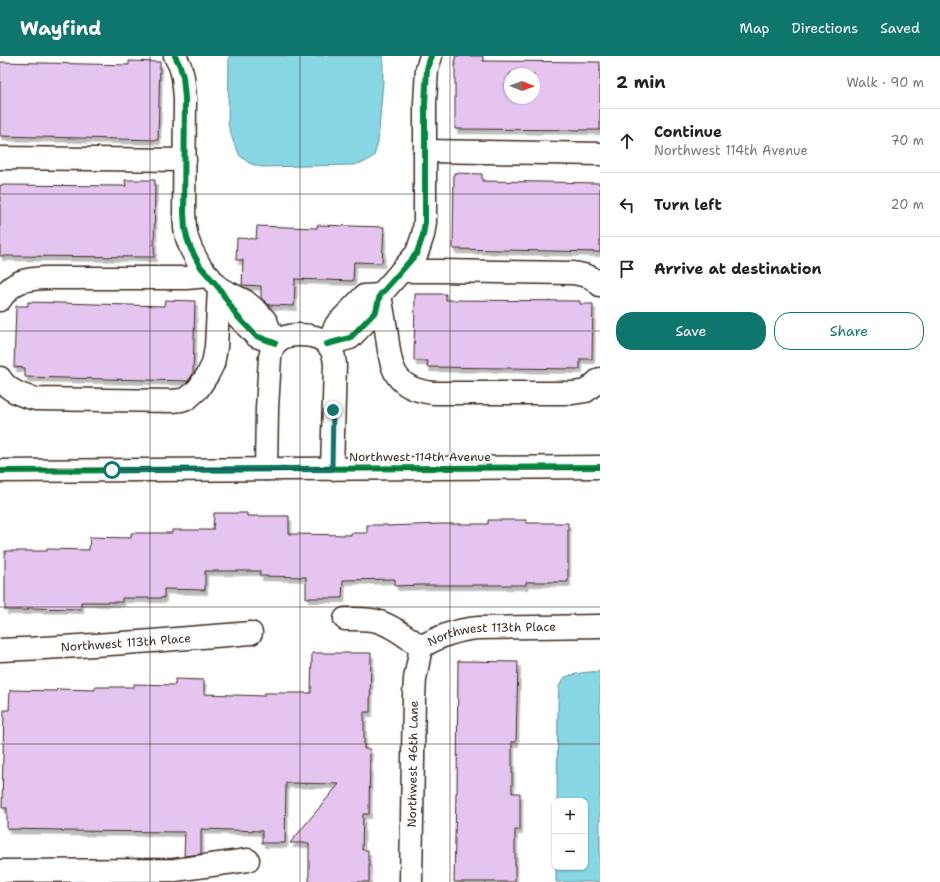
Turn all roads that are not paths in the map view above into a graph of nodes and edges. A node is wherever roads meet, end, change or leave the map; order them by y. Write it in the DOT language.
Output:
graph roads {
  1 [pos="175,56"];
  2 [pos="431,56"];
  3 [pos="425,151"];
  4 [pos="600,154"];
  5 [pos="0,158"];
  6 [pos="185,160"];
  7 [pos="401,271"];
  8 [pos="214,282"];
  9 [pos="600,285"];
  10 [pos="380,295"];
  11 [pos="0,300"];
  12 [pos="275,343"];
  13 [pos="327,344"];
  14 [pos="0,378"];
  15 [pos="600,379"];
  16 [pos="600,467"];
  17 [pos="266,469"];
  18 [pos="332,469"];
  19 [pos="0,471"];
  20 [pos="345,619"];
  21 [pos="600,626"];
  22 [pos="251,633"];
  23 [pos="421,647"];
  24 [pos="0,650"];
  25 [pos="248,860"];
  26 [pos="0,871"];
  27 [pos="175,876"];
  28 [pos="411,882"];
  1 -- 6 [label="street"];
  2 -- 3 [label="street"];
  3 -- 4 [label="street"];
  3 -- 7 [label="street"];
  5 -- 6 [label="street"];
  6 -- 8 [label="street"];
  7 -- 9 [label="street"];
  7 -- 10 [label="street"];
  8 -- 11 [label="street"];
  8 -- 12 [label="street"];
  8 -- 14 [label="street"];
  10 -- 13 [label="street"];
  10 -- 15 [label="street"];
  12 -- 13 [label="street"];
  12 -- 17 [label="street"];
  13 -- 18 [label="street"];
  16 -- 18 [label="street, Northwest 114th Avenue"];
  17 -- 18 [label="street, Northwest 114th Avenue"];
  17 -- 19 [label="street, Northwest 114th Avenue"];
  20 -- 23 [label="street, Northwest 113th Place"];
  21 -- 23 [label="street, Northwest 113th Place"];
  22 -- 24 [label="street, Northwest 113th Place"];
  23 -- 28 [label="street, Northwest 46th Lane"];
  25 -- 27 [label="street"];
  26 -- 27 [label="street"];
}
